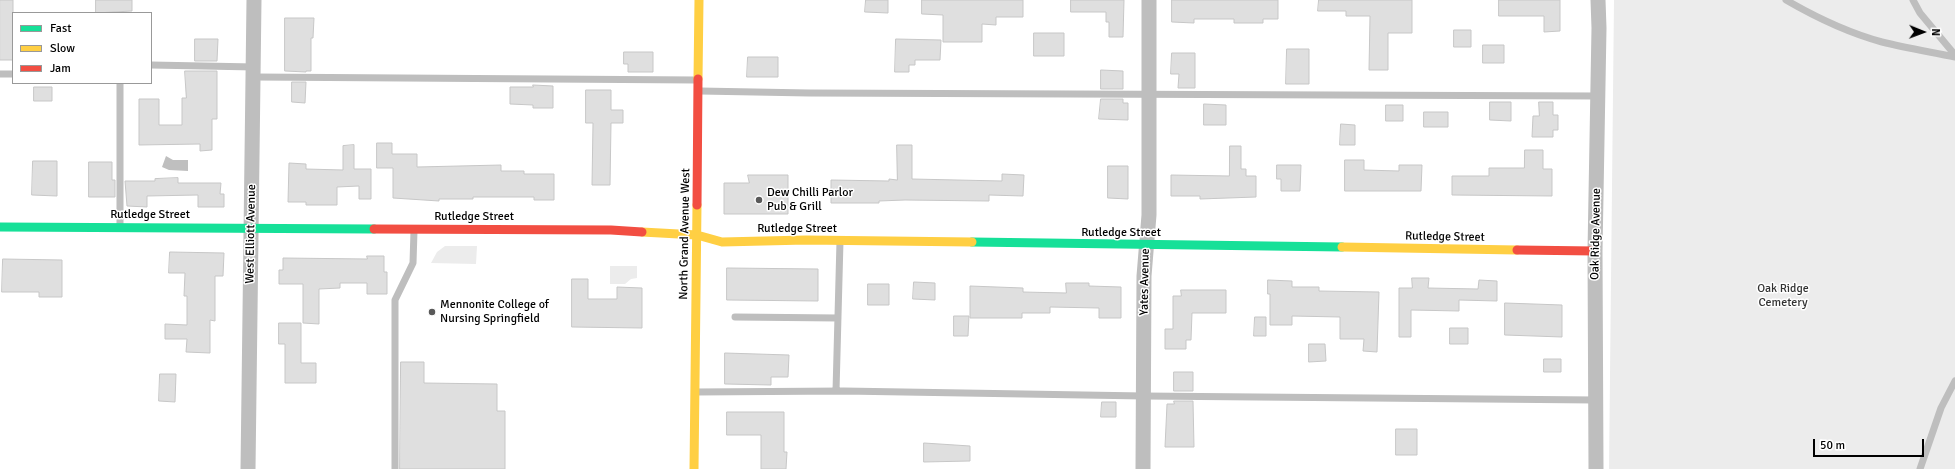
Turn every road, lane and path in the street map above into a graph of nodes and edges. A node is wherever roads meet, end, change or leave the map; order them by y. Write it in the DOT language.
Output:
graph roads {
  1 [pos="254,0"];
  2 [pos="699,0"];
  3 [pos="1149,0"];
  4 [pos="1598,0"];
  5 [pos="1786,0"];
  6 [pos="1913,0"];
  7 [pos="1955,56"];
  8 [pos="152,66"];
  9 [pos="255,72"];
  10 [pos="0,74"];
  11 [pos="12,74"];
  12 [pos="698,80"];
  13 [pos="120,84"];
  14 [pos="698,91"];
  15 [pos="1149,94"];
  16 [pos="1598,96"];
  17 [pos="0,227"];
  18 [pos="120,227"];
  19 [pos="251,228"];
  20 [pos="414,229"];
  21 [pos="696,234"];
  22 [pos="840,241"];
  23 [pos="1146,245"];
  24 [pos="1595,251"];
  25 [pos="735,317"];
  26 [pos="838,318"];
  27 [pos="1955,382"];
  28 [pos="836,391"];
  29 [pos="695,392"];
  30 [pos="1144,396"];
  31 [pos="1595,400"];
  32 [pos="248,469"];
  33 [pos="395,469"];
  34 [pos="694,469"];
  35 [pos="1143,469"];
  36 [pos="1596,469"];
  37 [pos="1920,469"];
  1 -- 9 [label="street, West Elliott Avenue"];
  2 -- 12 [label="street, North Grand Avenue West"];
  3 -- 15 [label="street, Yates Avenue"];
  4 -- 16 [label="street, Oak Ridge Avenue"];
  5 -- 7 [label="lane"];
  6 -- 7 [label="lane"];
  8 -- 9 [label="lane"];
  9 -- 12 [label="lane"];
  9 -- 19 [label="street, West Elliott Avenue"];
  10 -- 11 [label="lane"];
  12 -- 14 [label="street, North Grand Avenue West"];
  13 -- 18 [label="lane"];
  14 -- 15 [label="lane"];
  14 -- 21 [label="street, North Grand Avenue West"];
  15 -- 16 [label="lane"];
  15 -- 23 [label="street, Yates Avenue"];
  16 -- 24 [label="street, Oak Ridge Avenue"];
  17 -- 18 [label="street, Rutledge Street"];
  18 -- 19 [label="street, Rutledge Street"];
  19 -- 20 [label="street, Rutledge Street"];
  19 -- 32 [label="street, West Elliott Avenue"];
  20 -- 21 [label="street, Rutledge Street"];
  20 -- 33 [label="lane"];
  21 -- 22 [label="street, Rutledge Street"];
  21 -- 29 [label="street, North Grand Avenue West"];
  22 -- 23 [label="street, Rutledge Street"];
  22 -- 26 [label="lane"];
  23 -- 24 [label="street, Rutledge Street"];
  23 -- 30 [label="street, Yates Avenue"];
  24 -- 31 [label="street, Oak Ridge Avenue"];
  25 -- 26 [label="lane"];
  26 -- 28 [label="lane"];
  27 -- 37 [label="lane"];
  28 -- 29 [label="lane"];
  28 -- 30 [label="lane"];
  29 -- 34 [label="street, North Grand Avenue West"];
  30 -- 31 [label="lane"];
  30 -- 35 [label="street, Yates Avenue"];
  31 -- 36 [label="street, Oak Ridge Avenue"];
}
